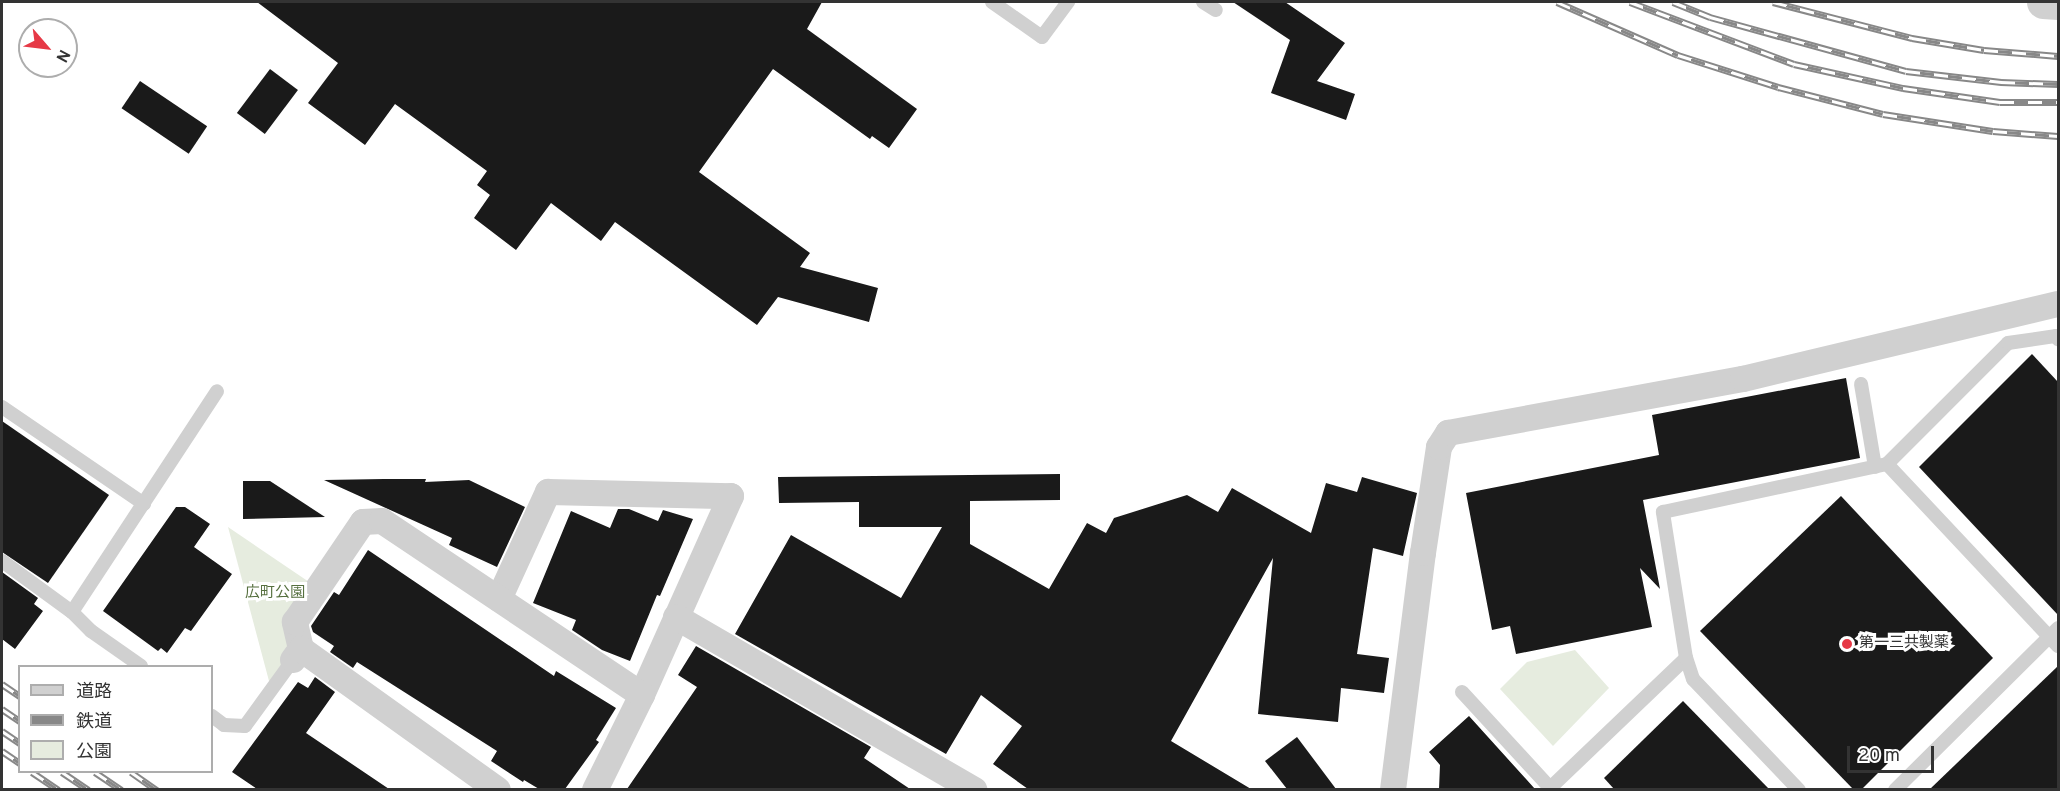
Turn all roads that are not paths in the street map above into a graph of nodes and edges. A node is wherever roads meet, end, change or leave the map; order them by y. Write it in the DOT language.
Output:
graph roads {
  1 [pos="992,2"];
  2 [pos="1068,2"];
  3 [pos="1203,2"];
  4 [pos="2043,2"];
  5 [pos="2058,3"];
  6 [pos="1216,10"];
  7 [pos="2058,304"];
  8 [pos="2058,339"];
  9 [pos="1861,384"];
  10 [pos="217,391"];
  11 [pos="2,407"];
  12 [pos="1881,466"];
  13 [pos="144,504"];
  14 [pos="2,561"];
  15 [pos="500,599"];
  16 [pos="72,612"];
  17 [pos="676,617"];
  18 [pos="2055,637"];
  19 [pos="297,655"];
  20 [pos="1686,658"];
  21 [pos="140,665"];
  22 [pos="1462,692"];
  23 [pos="642,695"];
  24 [pos="213,717"];
  25 [pos="498,789"];
  26 [pos="595,789"];
  27 [pos="974,789"];
  28 [pos="1393,789"];
  29 [pos="1550,789"];
  30 [pos="1799,789"];
  31 [pos="1895,789"];
  1 -- 2 [label="lane"];
  3 -- 6 [label="lane"];
  4 -- 5 [label="street"];
  7 -- 28 [label="street"];
  8 -- 12 [label="lane"];
  9 -- 12 [label="lane"];
  10 -- 13 [label="lane"];
  11 -- 13 [label="lane"];
  12 -- 18 [label="lane"];
  12 -- 20 [label="lane"];
  13 -- 16 [label="lane"];
  14 -- 16 [label="lane"];
  15 -- 17 [label="street"];
  15 -- 19 [label="street"];
  15 -- 23 [label="street"];
  16 -- 21 [label="lane"];
  17 -- 23 [label="street"];
  17 -- 27 [label="street"];
  18 -- 31 [label="lane"];
  19 -- 24 [label="lane"];
  19 -- 25 [label="street"];
  20 -- 29 [label="lane"];
  20 -- 30 [label="lane"];
  22 -- 29 [label="lane"];
  23 -- 26 [label="street"];
}
